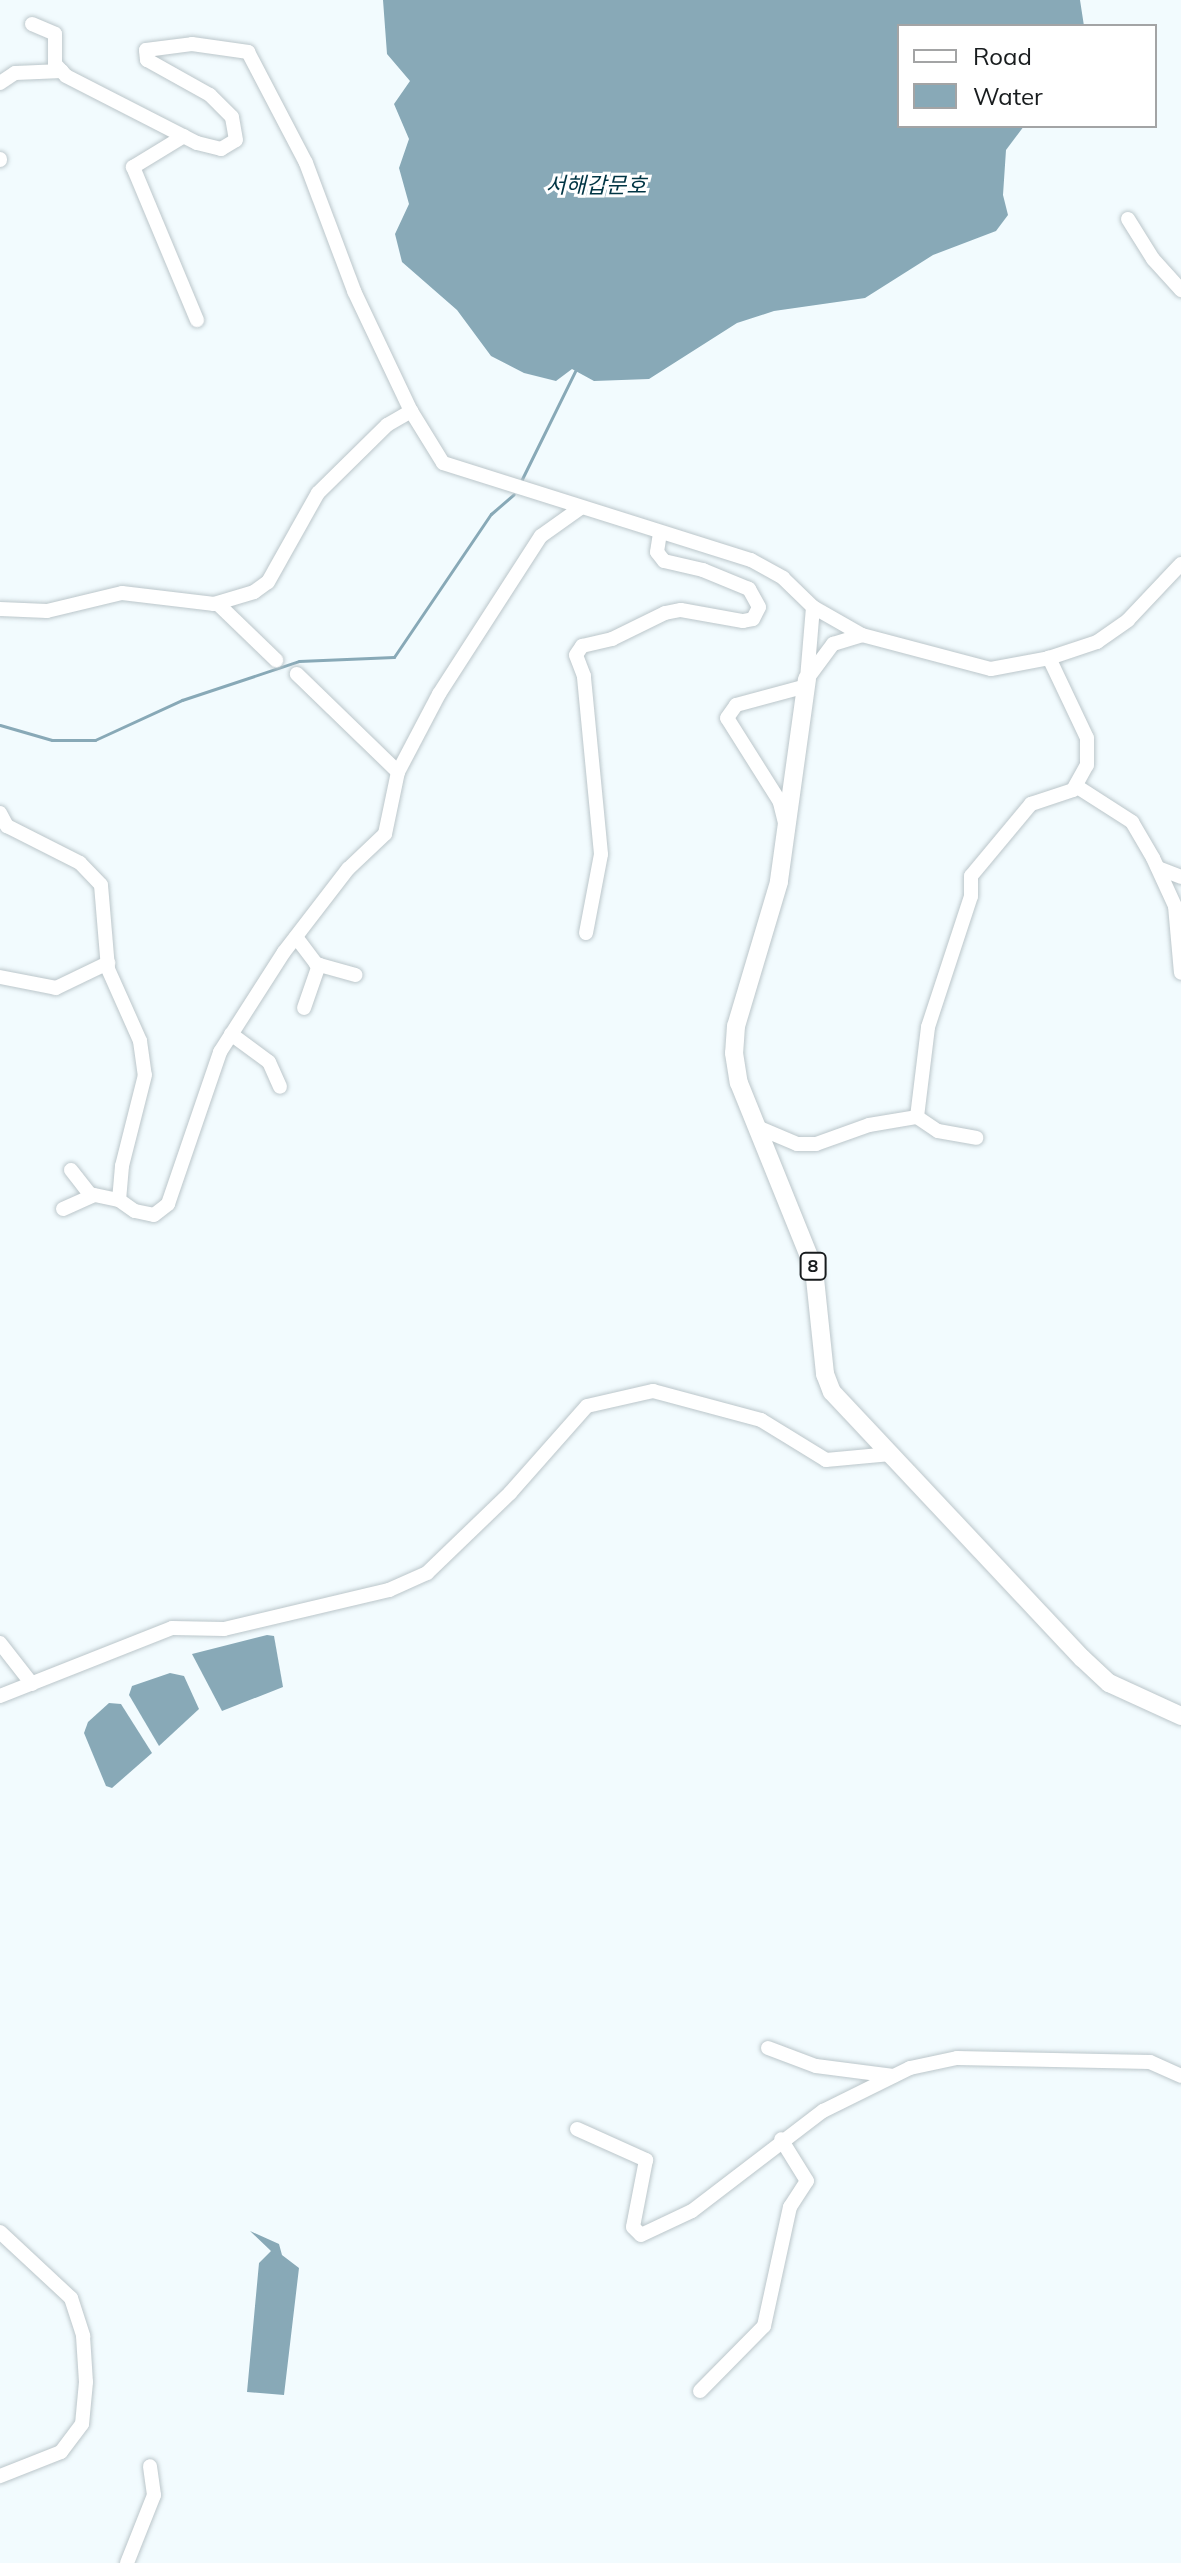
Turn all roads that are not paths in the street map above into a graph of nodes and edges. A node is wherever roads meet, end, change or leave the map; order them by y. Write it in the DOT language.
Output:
graph roads {
  1 [pos="32,24"];
  2 [pos="62,71"];
  3 [pos="0,83"];
  4 [pos="184,136"];
  5 [pos="1128,219"];
  6 [pos="1181,290"];
  7 [pos="197,320"];
  8 [pos="411,411"];
  9 [pos="579,509"];
  10 [pos="660,532"];
  11 [pos="1181,564"];
  12 [pos="218,604"];
  13 [pos="813,607"];
  14 [pos="0,609"];
  15 [pos="862,635"];
  16 [pos="1049,658"];
  17 [pos="276,660"];
  18 [pos="297,674"];
  19 [pos="807,683"];
  20 [pos="398,772"];
  21 [pos="1076,786"];
  22 [pos="0,813"];
  23 [pos="788,831"];
  24 [pos="1158,868"];
  25 [pos="1181,877"];
  26 [pos="586,933"];
  27 [pos="296,937"];
  28 [pos="108,963"];
  29 [pos="319,965"];
  30 [pos="1181,973"];
  31 [pos="356,975"];
  32 [pos="0,977"];
  33 [pos="304,1008"];
  34 [pos="231,1034"];
  35 [pos="280,1087"];
  36 [pos="917,1117"];
  37 [pos="757,1127"];
  38 [pos="976,1138"];
  39 [pos="71,1170"];
  40 [pos="94,1195"];
  41 [pos="119,1200"];
  42 [pos="63,1209"];
  43 [pos="891,1454"];
  44 [pos="0,1643"];
  45 [pos="32,1684"];
  46 [pos="0,1696"];
  47 [pos="1181,1716"];
  48 [pos="768,2048"];
  49 [pos="894,2076"];
  50 [pos="1181,2076"];
  51 [pos="577,2129"];
  52 [pos="781,2139"];
  53 [pos="0,2232"];
  54 [pos="700,2391"];
  55 [pos="150,2466"];
  56 [pos="0,2476"];
  57 [pos="127,2563"];
  1 -- 2 [label="street"];
  2 -- 3 [label="street"];
  2 -- 4 [label="street"];
  4 -- 7 [label="street"];
  4 -- 8 [label="street"];
  5 -- 6 [label="street"];
  8 -- 9 [label="street"];
  8 -- 12 [label="street"];
  9 -- 10 [label="street"];
  9 -- 20 [label="street"];
  10 -- 13 [label="street"];
  10 -- 26 [label="street"];
  11 -- 16 [label="street"];
  12 -- 14 [label="street"];
  12 -- 17 [label="street"];
  13 -- 15 [label="street"];
  13 -- 19 [label="street"];
  15 -- 16 [label="street"];
  15 -- 19 [label="street"];
  16 -- 21 [label="street"];
  18 -- 20 [label="street"];
  19 -- 23 [label="main road, 8"];
  19 -- 23 [label="street"];
  20 -- 27 [label="street"];
  21 -- 24 [label="street"];
  21 -- 36 [label="street"];
  22 -- 28 [label="street"];
  23 -- 37 [label="main road, 8"];
  24 -- 25 [label="street"];
  24 -- 30 [label="street"];
  27 -- 29 [label="street"];
  27 -- 34 [label="street"];
  28 -- 32 [label="street"];
  28 -- 41 [label="street"];
  29 -- 31 [label="street"];
  29 -- 33 [label="street"];
  34 -- 35 [label="street"];
  34 -- 41 [label="street"];
  36 -- 37 [label="street"];
  36 -- 38 [label="street"];
  37 -- 43 [label="main road, 8"];
  39 -- 40 [label="street"];
  40 -- 41 [label="street"];
  40 -- 42 [label="street"];
  43 -- 45 [label="street"];
  43 -- 47 [label="main road, 8"];
  44 -- 45 [label="street"];
  45 -- 46 [label="street"];
  48 -- 49 [label="street"];
  49 -- 50 [label="street"];
  49 -- 52 [label="street"];
  51 -- 52 [label="street"];
  52 -- 54 [label="street"];
  53 -- 56 [label="street"];
  55 -- 57 [label="street"];
}
